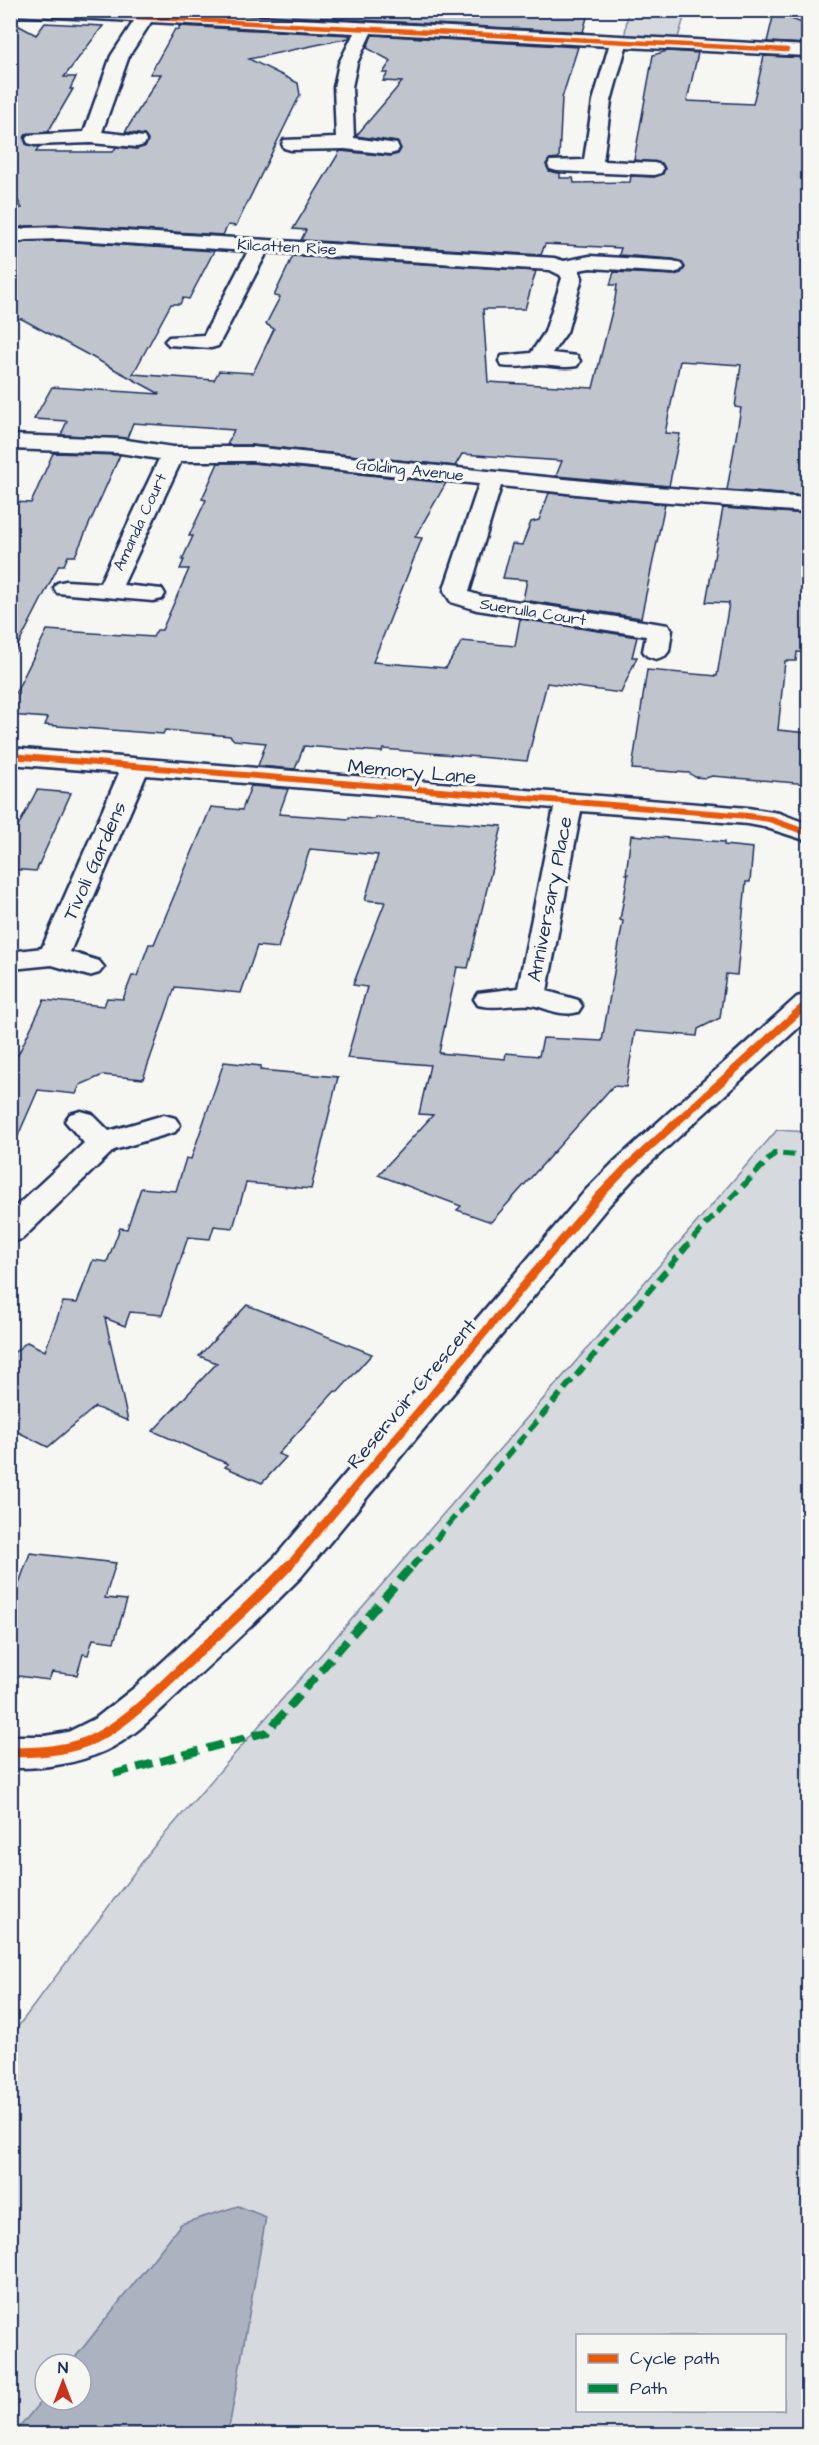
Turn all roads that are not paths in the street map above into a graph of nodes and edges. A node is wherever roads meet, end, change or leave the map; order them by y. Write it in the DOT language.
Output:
graph roads {
  1 [pos="15,10"];
  2 [pos="146,16"];
  3 [pos="365,28"];
  4 [pos="619,41"];
  5 [pos="808,51"];
  6 [pos="91,136"];
  7 [pos="35,139"];
  8 [pos="137,141"];
  9 [pos="345,143"];
  10 [pos="291,144"];
  11 [pos="390,148"];
  12 [pos="557,165"];
  13 [pos="593,166"];
  14 [pos="654,169"];
  15 [pos="10,238"];
  16 [pos="261,245"];
  17 [pos="563,267"];
  18 [pos="673,267"];
  19 [pos="176,341"];
  20 [pos="538,358"];
  21 [pos="510,361"];
  22 [pos="569,361"];
  23 [pos="10,442"];
  24 [pos="173,454"];
  25 [pos="492,479"];
  26 [pos="808,505"];
  27 [pos="66,588"];
  28 [pos="108,591"];
  29 [pos="153,594"];
  30 [pos="660,630"];
  31 [pos="10,756"];
  32 [pos="136,766"];
  33 [pos="569,801"];
  34 [pos="808,833"];
  35 [pos="53,956"];
  36 [pos="12,960"];
  37 [pos="89,967"];
  38 [pos="531,996"];
  39 [pos="489,999"];
  40 [pos="808,1003"];
  41 [pos="567,1006"];
  42 [pos="164,1125"];
  43 [pos="10,1231"];
  44 [pos="10,1752"];
  1 -- 2 [label="street"];
  2 -- 3 [label="street"];
  2 -- 6 [label="street"];
  3 -- 4 [label="street"];
  3 -- 9 [label="street"];
  4 -- 5 [label="street"];
  4 -- 13 [label="street"];
  6 -- 7 [label="street"];
  6 -- 8 [label="street"];
  9 -- 10 [label="street"];
  9 -- 11 [label="street"];
  12 -- 13 [label="street"];
  13 -- 14 [label="street"];
  15 -- 16 [label="street, Kilcatten Rise"];
  16 -- 17 [label="street, Kilcatten Rise"];
  16 -- 19 [label="street"];
  17 -- 18 [label="street, Kilcatten Rise"];
  17 -- 20 [label="street"];
  20 -- 21 [label="street"];
  20 -- 22 [label="street"];
  23 -- 24 [label="street, Golding Avenue"];
  24 -- 25 [label="street, Golding Avenue"];
  24 -- 28 [label="street, Amanda Court"];
  25 -- 26 [label="street, Golding Avenue"];
  25 -- 30 [label="street, Suerulla Court"];
  27 -- 28 [label="street, Amanda Court"];
  28 -- 29 [label="street, Amanda Court"];
  31 -- 32 [label="street, Memory Lane"];
  32 -- 33 [label="street, Memory Lane"];
  32 -- 35 [label="street, Tivoli Gardens"];
  33 -- 34 [label="street, Memory Lane"];
  33 -- 38 [label="street, Anniversary Place"];
  35 -- 36 [label="street"];
  35 -- 37 [label="street"];
  38 -- 39 [label="street, Anniversary Place"];
  38 -- 41 [label="street, Anniversary Place"];
  40 -- 44 [label="street, Reservoir Crescent"];
  42 -- 43 [label="street"];
}
